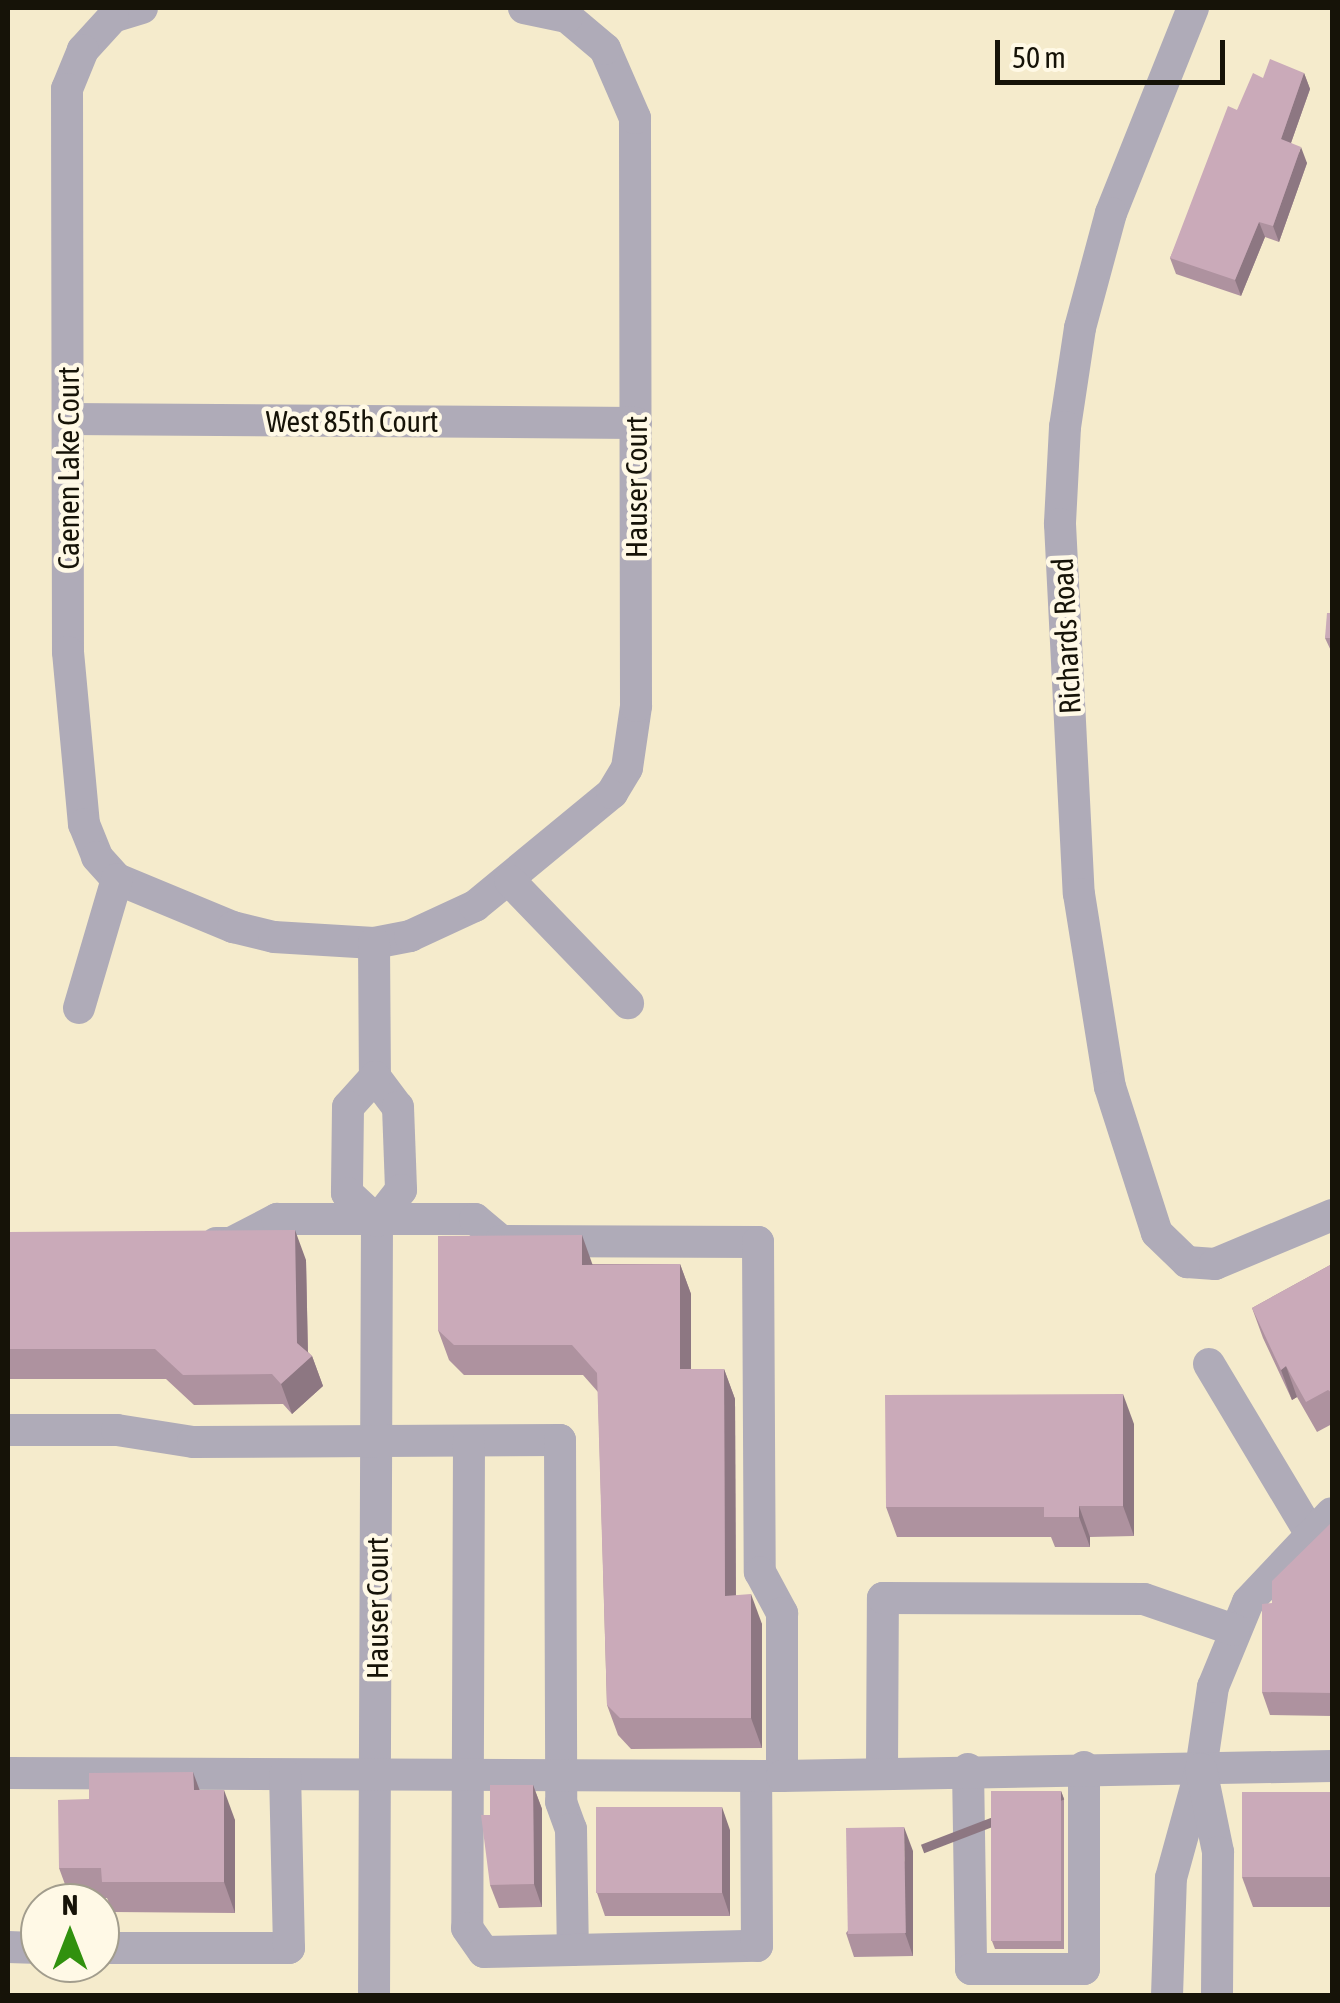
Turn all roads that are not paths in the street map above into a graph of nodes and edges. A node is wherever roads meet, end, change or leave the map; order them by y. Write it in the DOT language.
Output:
graph roads {
  1 [pos="142,8"];
  2 [pos="524,8"];
  3 [pos="1193,8"];
  4 [pos="68,419"];
  5 [pos="636,423"];
  6 [pos="117,879"];
  7 [pos="510,881"];
  8 [pos="374,943"];
  9 [pos="628,1003"];
  10 [pos="78,1008"];
  11 [pos="375,1077"];
  12 [pos="1332,1215"];
  13 [pos="377,1221"];
  14 [pos="175,1243"];
  15 [pos="1209,1364"];
  16 [pos="8,1430"];
  17 [pos="377,1441"];
  18 [pos="469,1441"];
  19 [pos="1321,1524"];
  20 [pos="1234,1630"];
  21 [pos="1332,1766"];
  22 [pos="1084,1767"];
  23 [pos="968,1769"];
  24 [pos="1201,1769"];
  25 [pos="882,1770"];
  26 [pos="8,1773"];
  27 [pos="285,1775"];
  28 [pos="376,1776"];
  29 [pos="469,1776"];
  30 [pos="769,1776"];
  31 [pos="562,1789"];
  32 [pos="468,1913"];
  33 [pos="120,1948"];
  34 [pos="573,1950"];
  35 [pos="374,1996"];
  36 [pos="1167,1996"];
  37 [pos="1216,1996"];
  1 -- 4 [label="street, Caenen Lake Court"];
  2 -- 5 [label="street, Hauser Court"];
  3 -- 12 [label="street, Richards Road"];
  4 -- 5 [label="street, West 85th Court"];
  4 -- 6 [label="street, Caenen Lake Court"];
  5 -- 7 [label="street, Hauser Court"];
  6 -- 8 [label="street"];
  6 -- 10 [label="street"];
  7 -- 8 [label="street, Hauser Court"];
  7 -- 9 [label="street"];
  8 -- 11 [label="street, Hauser Court"];
  11 -- 13 [label="street, Hauser Court"];
  11 -- 13 [label="street"];
  13 -- 14 [label="street"];
  13 -- 17 [label="street, Hauser Court"];
  13 -- 30 [label="street"];
  15 -- 19 [label="street"];
  16 -- 17 [label="street"];
  17 -- 18 [label="street"];
  17 -- 28 [label="street, Hauser Court"];
  18 -- 29 [label="street"];
  18 -- 31 [label="street"];
  19 -- 20 [label="street"];
  20 -- 24 [label="street"];
  20 -- 25 [label="street"];
  21 -- 24 [label="street"];
  22 -- 23 [label="street"];
  22 -- 23 [label="street"];
  22 -- 24 [label="street"];
  23 -- 25 [label="street"];
  24 -- 36 [label="street"];
  24 -- 37 [label="street"];
  25 -- 30 [label="street"];
  26 -- 27 [label="street"];
  27 -- 28 [label="street"];
  27 -- 33 [label="street"];
  28 -- 29 [label="street"];
  28 -- 35 [label="street, Hauser Court"];
  29 -- 31 [label="street"];
  29 -- 32 [label="street"];
  30 -- 31 [label="street"];
  30 -- 34 [label="street"];
  31 -- 32 [label="street"];
  31 -- 34 [label="street"];
  32 -- 34 [label="street"];
}
